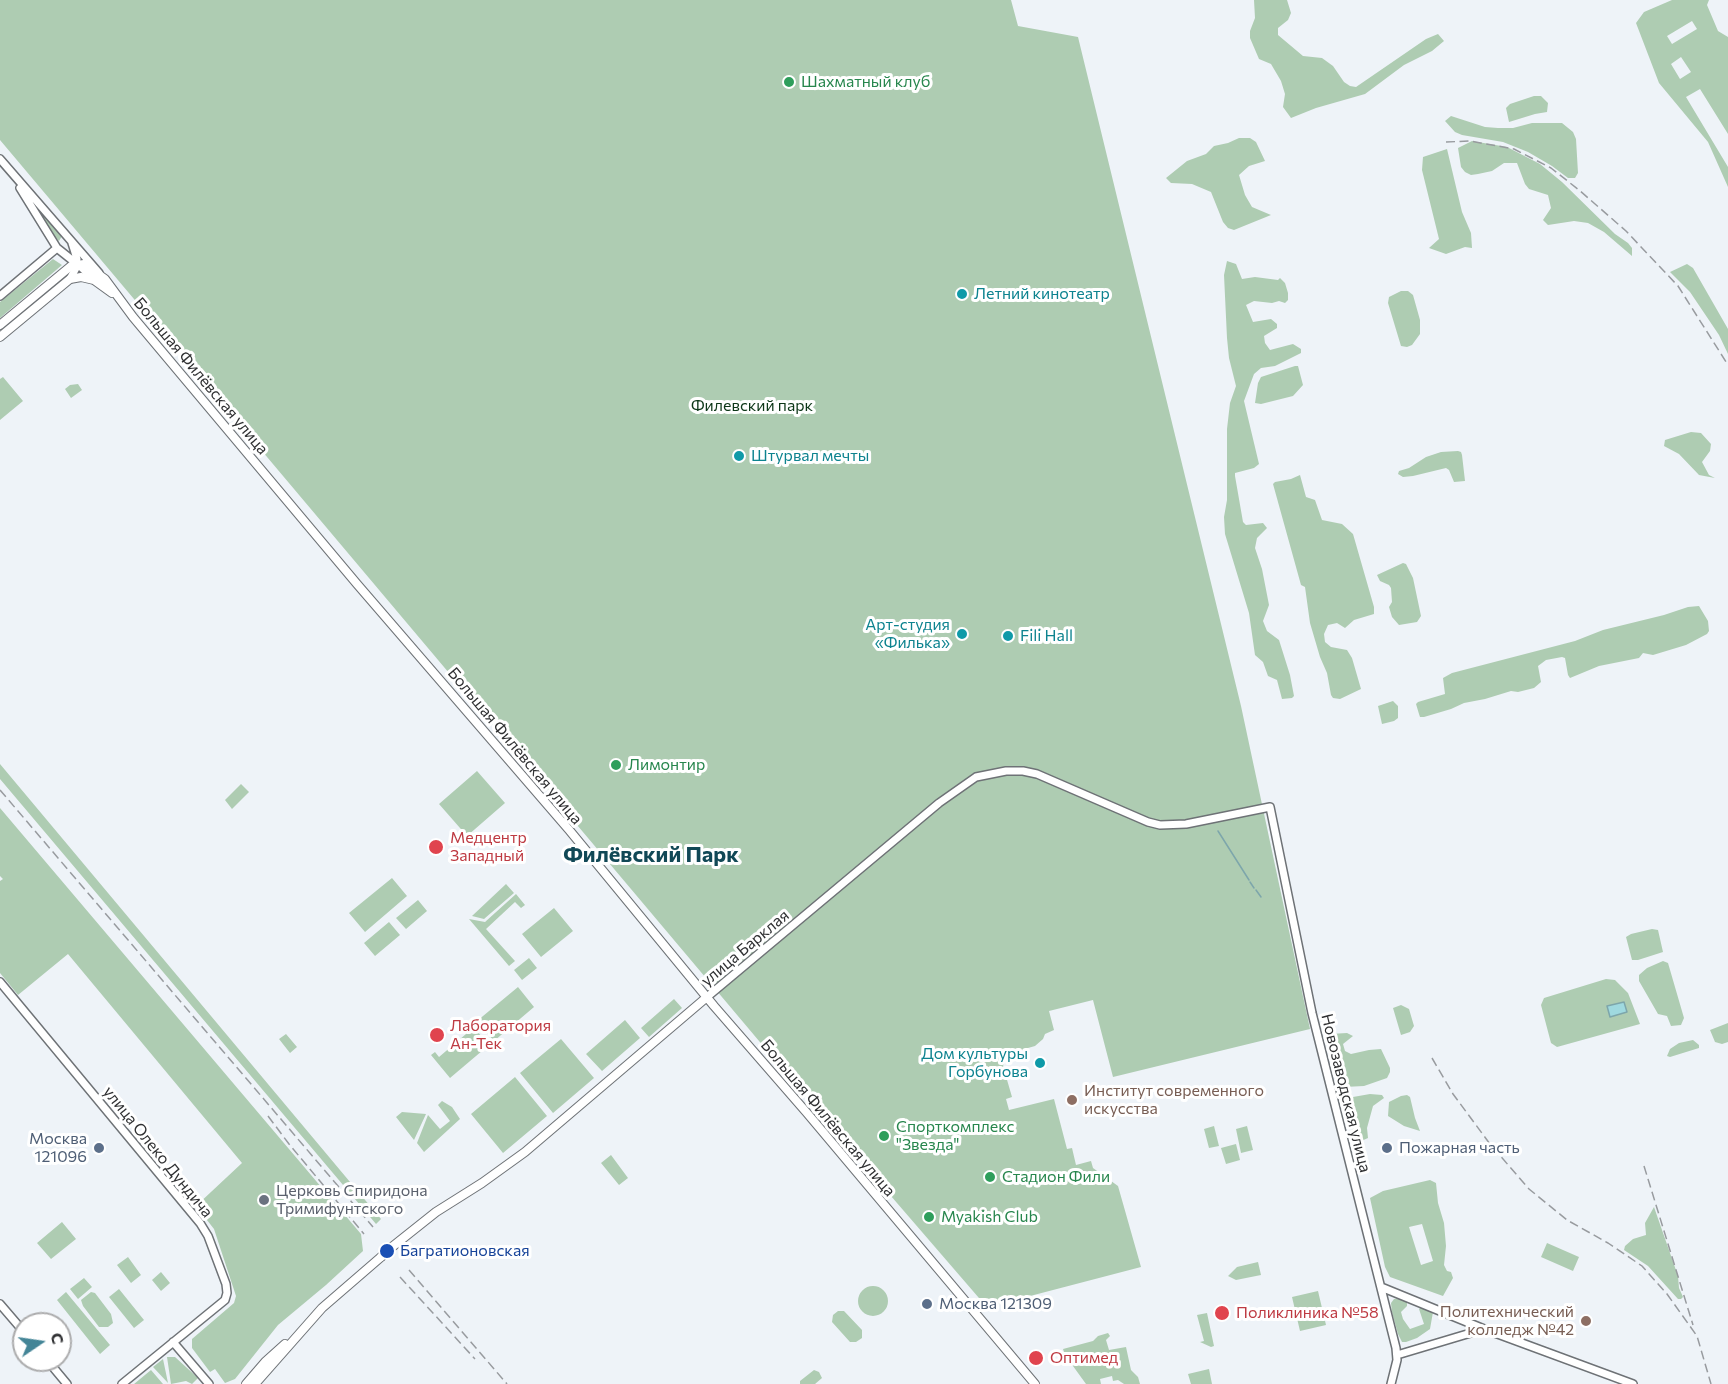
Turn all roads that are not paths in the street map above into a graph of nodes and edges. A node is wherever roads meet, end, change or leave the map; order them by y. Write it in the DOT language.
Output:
graph roads {
  1 [pos="0,159"];
  2 [pos="11,172"];
  3 [pos="68,236"];
  4 [pos="57,248"];
  5 [pos="64,254"];
  6 [pos="77,264"];
  7 [pos="61,272"];
  8 [pos="69,279"];
  9 [pos="105,279"];
  10 [pos="94,280"];
  11 [pos="0,296"];
  12 [pos="116,296"];
  13 [pos="0,325"];
  14 [pos="0,338"];
  15 [pos="1269,807"];
  16 [pos="0,982"];
  17 [pos="707,997"];
  18 [pos="1381,1287"];
  19 [pos="0,1304"];
  20 [pos="12,1318"];
  21 [pos="1484,1329"];
  22 [pos="296,1335"];
  23 [pos="172,1342"];
  24 [pos="1397,1355"];
  25 [pos="57,1372"];
  26 [pos="67,1384"];
  27 [pos="122,1384"];
  28 [pos="209,1384"];
  29 [pos="246,1384"];
  30 [pos="255,1384"];
  31 [pos="1035,1384"];
  32 [pos="1391,1384"];
  33 [pos="1633,1384"];
  1 -- 2 [label="street, Большая Филёвская улица"];
  2 -- 3 [label="street, Большая Филёвская улица"];
  2 -- 4 [label="street, Большая Филёвская улица"];
  3 -- 6 [label="street, Большая Филёвская улица"];
  3 -- 9 [label="street, Большая Филёвская улица"];
  4 -- 5 [label="street, Большая Филёвская улица"];
  4 -- 11 [label="street"];
  5 -- 6 [label="street, Большая Филёвская улица"];
  5 -- 7 [label="street"];
  6 -- 7 [label="main road"];
  6 -- 8 [label="street"];
  6 -- 9 [label="main road"];
  6 -- 10 [label="street, Большая Филёвская улица"];
  7 -- 13 [label="main road"];
  8 -- 10 [label="main road"];
  8 -- 14 [label="main road"];
  9 -- 12 [label="main road, Большая Филёвская улица"];
  10 -- 12 [label="main road"];
  12 -- 17 [label="main road, Большая Филёвская улица"];
  15 -- 17 [label="street, улица Барклая"];
  15 -- 18 [label="street, Новозаводская улица"];
  16 -- 23 [label="street, улица Олеко Дундича"];
  17 -- 22 [label="main road, улица Барклая, bridge"];
  17 -- 31 [label="main road, Большая Филёвская улица"];
  18 -- 21 [label="street"];
  18 -- 24 [label="street, Новозаводская улица"];
  19 -- 20 [label="street"];
  21 -- 24 [label="street"];
  21 -- 33 [label="street"];
  22 -- 29 [label="main road, улица Барклая"];
  22 -- 30 [label="main road, улица Барклая"];
  23 -- 27 [label="street, улица Олеко Дундича"];
  23 -- 28 [label="street"];
  24 -- 32 [label="street, Новозаводская улица"];
  25 -- 26 [label="street"];
}
